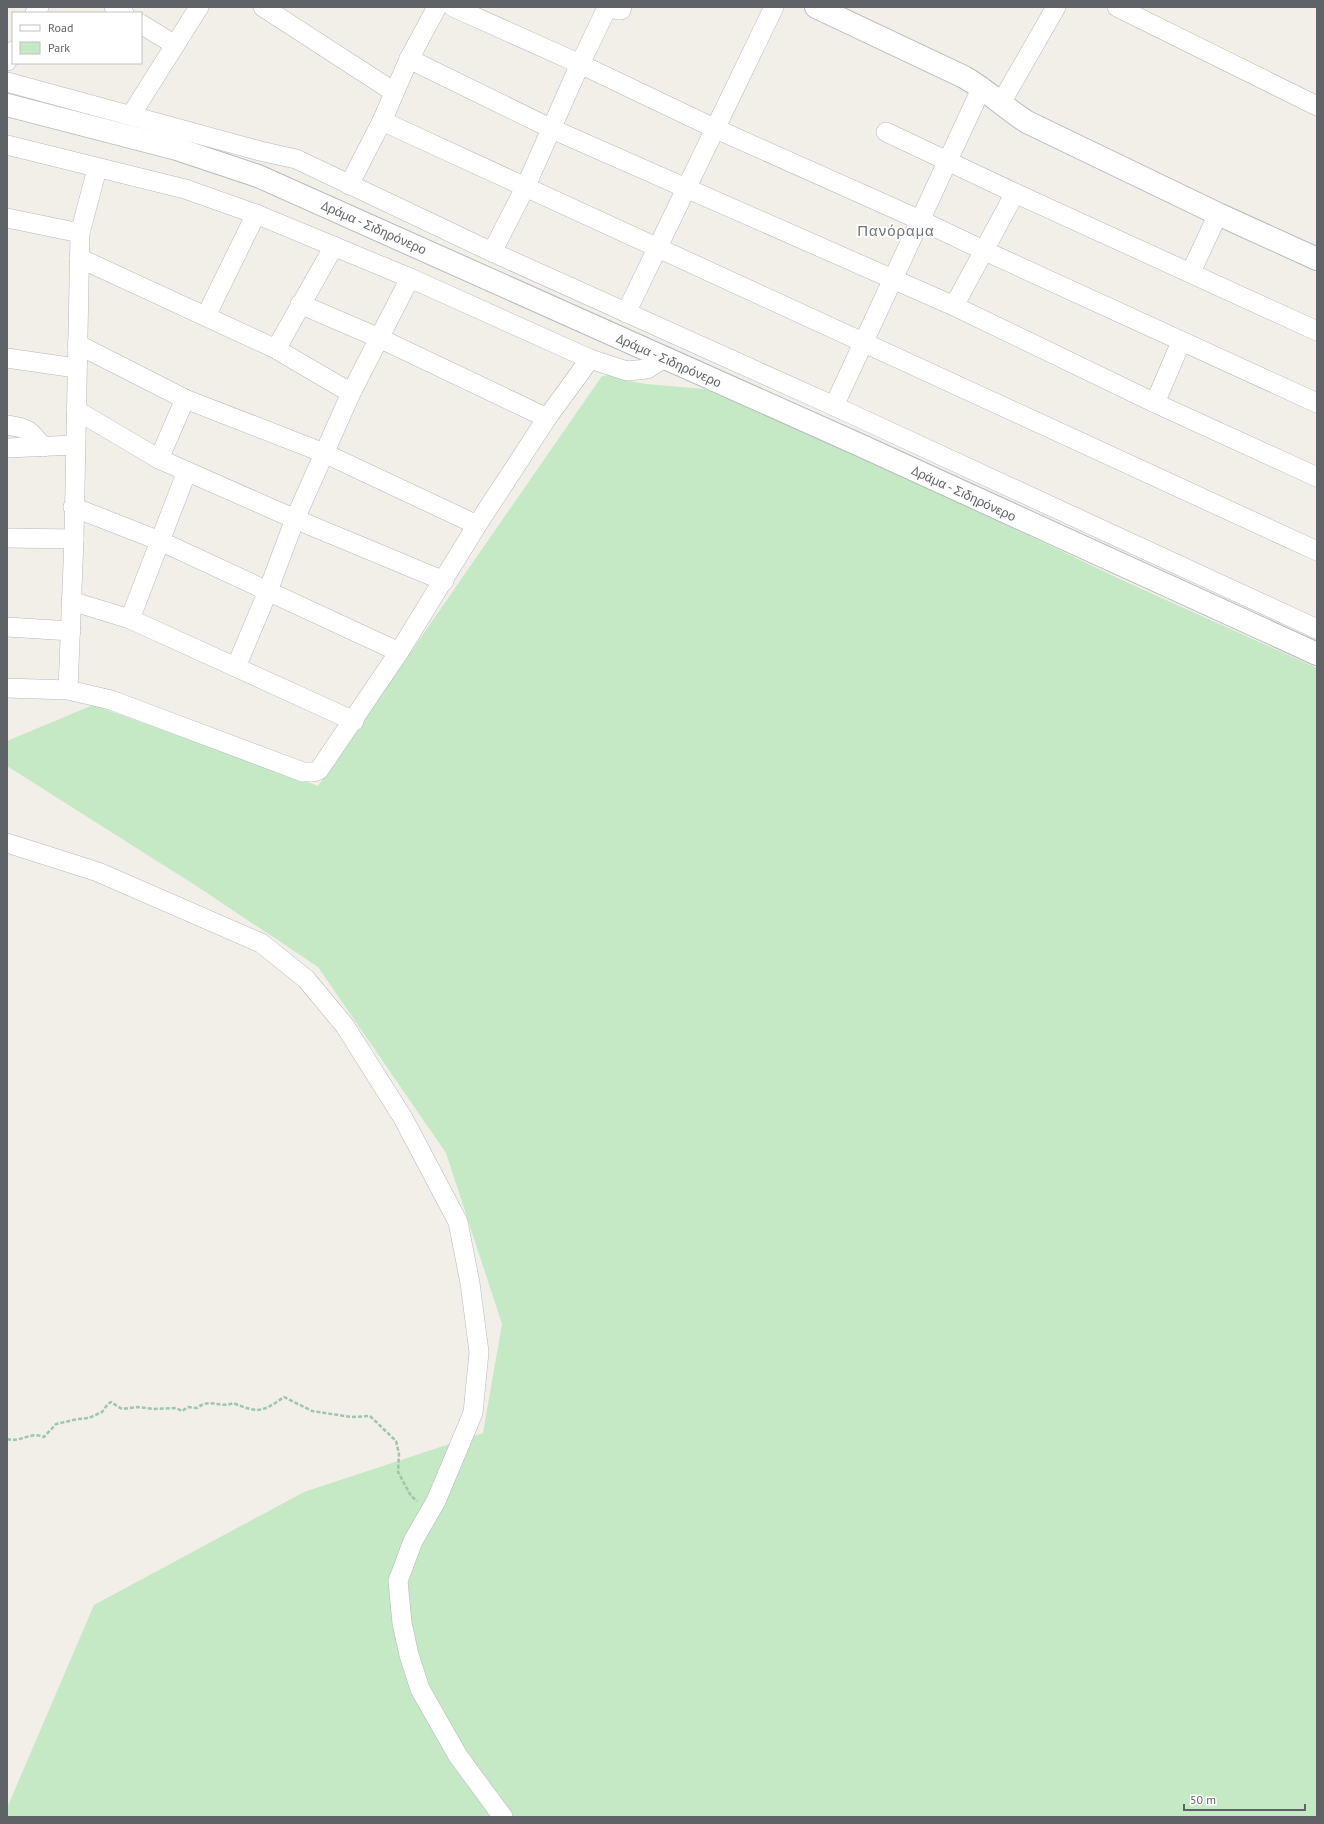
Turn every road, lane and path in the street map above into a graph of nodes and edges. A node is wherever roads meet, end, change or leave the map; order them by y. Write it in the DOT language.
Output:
graph roads {
  1 [pos="199,7"];
  2 [pos="263,7"];
  3 [pos="437,7"];
  4 [pos="453,7"];
  5 [pos="622,7"];
  6 [pos="774,7"];
  7 [pos="816,7"];
  8 [pos="1056,7"];
  9 [pos="1117,7"];
  10 [pos="142,25"];
  11 [pos="176,45"];
  12 [pos="409,60"];
  13 [pos="580,64"];
  14 [pos="7,82"];
  15 [pos="982,86"];
  16 [pos="394,92"];
  17 [pos="1001,103"];
  18 [pos="7,105"];
  19 [pos="1317,106"];
  20 [pos="131,115"];
  21 [pos="382,121"];
  22 [pos="714,128"];
  23 [pos="552,129"];
  24 [pos="886,132"];
  25 [pos="7,145"];
  26 [pos="948,160"];
  27 [pos="97,169"];
  28 [pos="349,185"];
  29 [pos="686,187"];
  30 [pos="525,188"];
  31 [pos="1015,194"];
  32 [pos="256,214"];
  33 [pos="1218,214"];
  34 [pos="7,218"];
  35 [pos="920,220"];
  36 [pos="80,233"];
  37 [pos="334,246"];
  38 [pos="659,248"];
  39 [pos="492,252"];
  40 [pos="985,252"];
  41 [pos="79,258"];
  42 [pos="1317,259"];
  43 [pos="1192,272"];
  44 [pos="410,278"];
  45 [pos="893,279"];
  46 [pos="300,304"];
  47 [pos="954,306"];
  48 [pos="626,313"];
  49 [pos="206,316"];
  50 [pos="1317,330"];
  51 [pos="379,338"];
  52 [pos="864,342"];
  53 [pos="1181,342"];
  54 [pos="77,344"];
  55 [pos="276,349"];
  56 [pos="7,358"];
  57 [pos="664,358"];
  58 [pos="590,359"];
  59 [pos="76,368"];
  60 [pos="351,392"];
  61 [pos="186,399"];
  62 [pos="1316,401"];
  63 [pos="1155,403"];
  64 [pos="834,406"];
  65 [pos="76,410"];
  66 [pos="547,418"];
  67 [pos="7,425"];
  68 [pos="75,445"];
  69 [pos="43,447"];
  70 [pos="7,448"];
  71 [pos="324,453"];
  72 [pos="159,459"];
  73 [pos="187,471"];
  74 [pos="1317,477"];
  75 [pos="73,507"];
  76 [pos="295,519"];
  77 [pos="477,525"];
  78 [pos="7,538"];
  79 [pos="74,539"];
  80 [pos="160,541"];
  81 [pos="1317,551"];
  82 [pos="444,581"];
  83 [pos="268,591"];
  84 [pos="71,601"];
  85 [pos="130,619"];
  86 [pos="7,627"];
  87 [pos="1317,629"];
  88 [pos="70,630"];
  89 [pos="399,652"];
  90 [pos="1317,654"];
  91 [pos="236,667"];
  92 [pos="7,688"];
  93 [pos="68,690"];
  94 [pos="354,721"];
  95 [pos="7,843"];
  96 [pos="7,1439"];
  97 [pos="429,1512"];
  98 [pos="503,1817"];
  1 -- 11 [label="street"];
  2 -- 16 [label="street"];
  3 -- 12 [label="street"];
  4 -- 13 [label="street"];
  5 -- 13 [label="street"];
  6 -- 22 [label="street"];
  7 -- 15 [label="street"];
  8 -- 17 [label="street"];
  9 -- 19 [label="street"];
  10 -- 11 [label="street"];
  11 -- 20 [label="street"];
  12 -- 16 [label="street"];
  12 -- 23 [label="street"];
  13 -- 22 [label="street"];
  13 -- 23 [label="street"];
  14 -- 20 [label="street"];
  15 -- 17 [label="street"];
  15 -- 26 [label="street"];
  16 -- 21 [label="street"];
  17 -- 33 [label="street"];
  18 -- 57 [label="street, Δράμα - Σιδηρόνερο"];
  20 -- 28 [label="street"];
  21 -- 28 [label="street"];
  21 -- 30 [label="street"];
  22 -- 29 [label="street"];
  22 -- 35 [label="street"];
  23 -- 29 [label="street"];
  23 -- 30 [label="street"];
  24 -- 26 [label="street"];
  25 -- 27 [label="street"];
  26 -- 31 [label="street"];
  26 -- 35 [label="street"];
  27 -- 32 [label="street"];
  27 -- 36 [label="street"];
  28 -- 39 [label="street"];
  29 -- 38 [label="street"];
  29 -- 45 [label="street"];
  30 -- 38 [label="street"];
  30 -- 39 [label="street"];
  31 -- 40 [label="street"];
  31 -- 43 [label="street"];
  32 -- 37 [label="street"];
  32 -- 49 [label="street"];
  33 -- 42 [label="street"];
  33 -- 43 [label="street"];
  34 -- 36 [label="street"];
  35 -- 40 [label="street"];
  35 -- 45 [label="street"];
  36 -- 41 [label="street"];
  37 -- 44 [label="street"];
  37 -- 46 [label="street"];
  38 -- 48 [label="street"];
  38 -- 52 [label="street"];
  39 -- 48 [label="street"];
  40 -- 47 [label="street"];
  40 -- 53 [label="street"];
  41 -- 49 [label="street"];
  41 -- 54 [label="street"];
  43 -- 50 [label="street"];
  44 -- 51 [label="street"];
  44 -- 58 [label="street"];
  45 -- 47 [label="street"];
  45 -- 52 [label="street"];
  46 -- 51 [label="street"];
  46 -- 55 [label="street"];
  47 -- 63 [label="street"];
  48 -- 64 [label="street"];
  49 -- 55 [label="street"];
  51 -- 60 [label="street"];
  51 -- 66 [label="street"];
  52 -- 64 [label="street"];
  52 -- 81 [label="street"];
  53 -- 62 [label="street"];
  53 -- 63 [label="street"];
  54 -- 59 [label="street"];
  54 -- 61 [label="street"];
  55 -- 60 [label="street"];
  56 -- 59 [label="street"];
  57 -- 58 [label="street"];
  57 -- 90 [label="street, Δράμα - Σιδηρόνερο"];
  58 -- 66 [label="street"];
  59 -- 65 [label="street"];
  60 -- 71 [label="street"];
  61 -- 71 [label="street"];
  61 -- 72 [label="street"];
  63 -- 74 [label="street"];
  64 -- 87 [label="street"];
  65 -- 68 [label="street"];
  65 -- 72 [label="street"];
  66 -- 77 [label="street"];
  67 -- 69 [label="street"];
  68 -- 69 [label="street"];
  68 -- 75 [label="street"];
  69 -- 70 [label="street"];
  71 -- 76 [label="street"];
  71 -- 77 [label="street"];
  72 -- 73 [label="street"];
  73 -- 76 [label="street"];
  73 -- 80 [label="street"];
  75 -- 79 [label="street"];
  75 -- 80 [label="street"];
  76 -- 82 [label="street"];
  76 -- 83 [label="street"];
  77 -- 82 [label="street"];
  78 -- 79 [label="street"];
  79 -- 84 [label="street"];
  80 -- 83 [label="street"];
  80 -- 85 [label="street"];
  82 -- 89 [label="street"];
  83 -- 89 [label="street"];
  83 -- 91 [label="street"];
  84 -- 85 [label="street"];
  84 -- 88 [label="street"];
  85 -- 91 [label="street"];
  86 -- 88 [label="street"];
  88 -- 93 [label="street"];
  89 -- 94 [label="street"];
  91 -- 94 [label="street"];
  92 -- 93 [label="street"];
  93 -- 94 [label="street"];
  95 -- 97 [label="street"];
  96 -- 97 [label="path"];
  97 -- 98 [label="street"];
}
